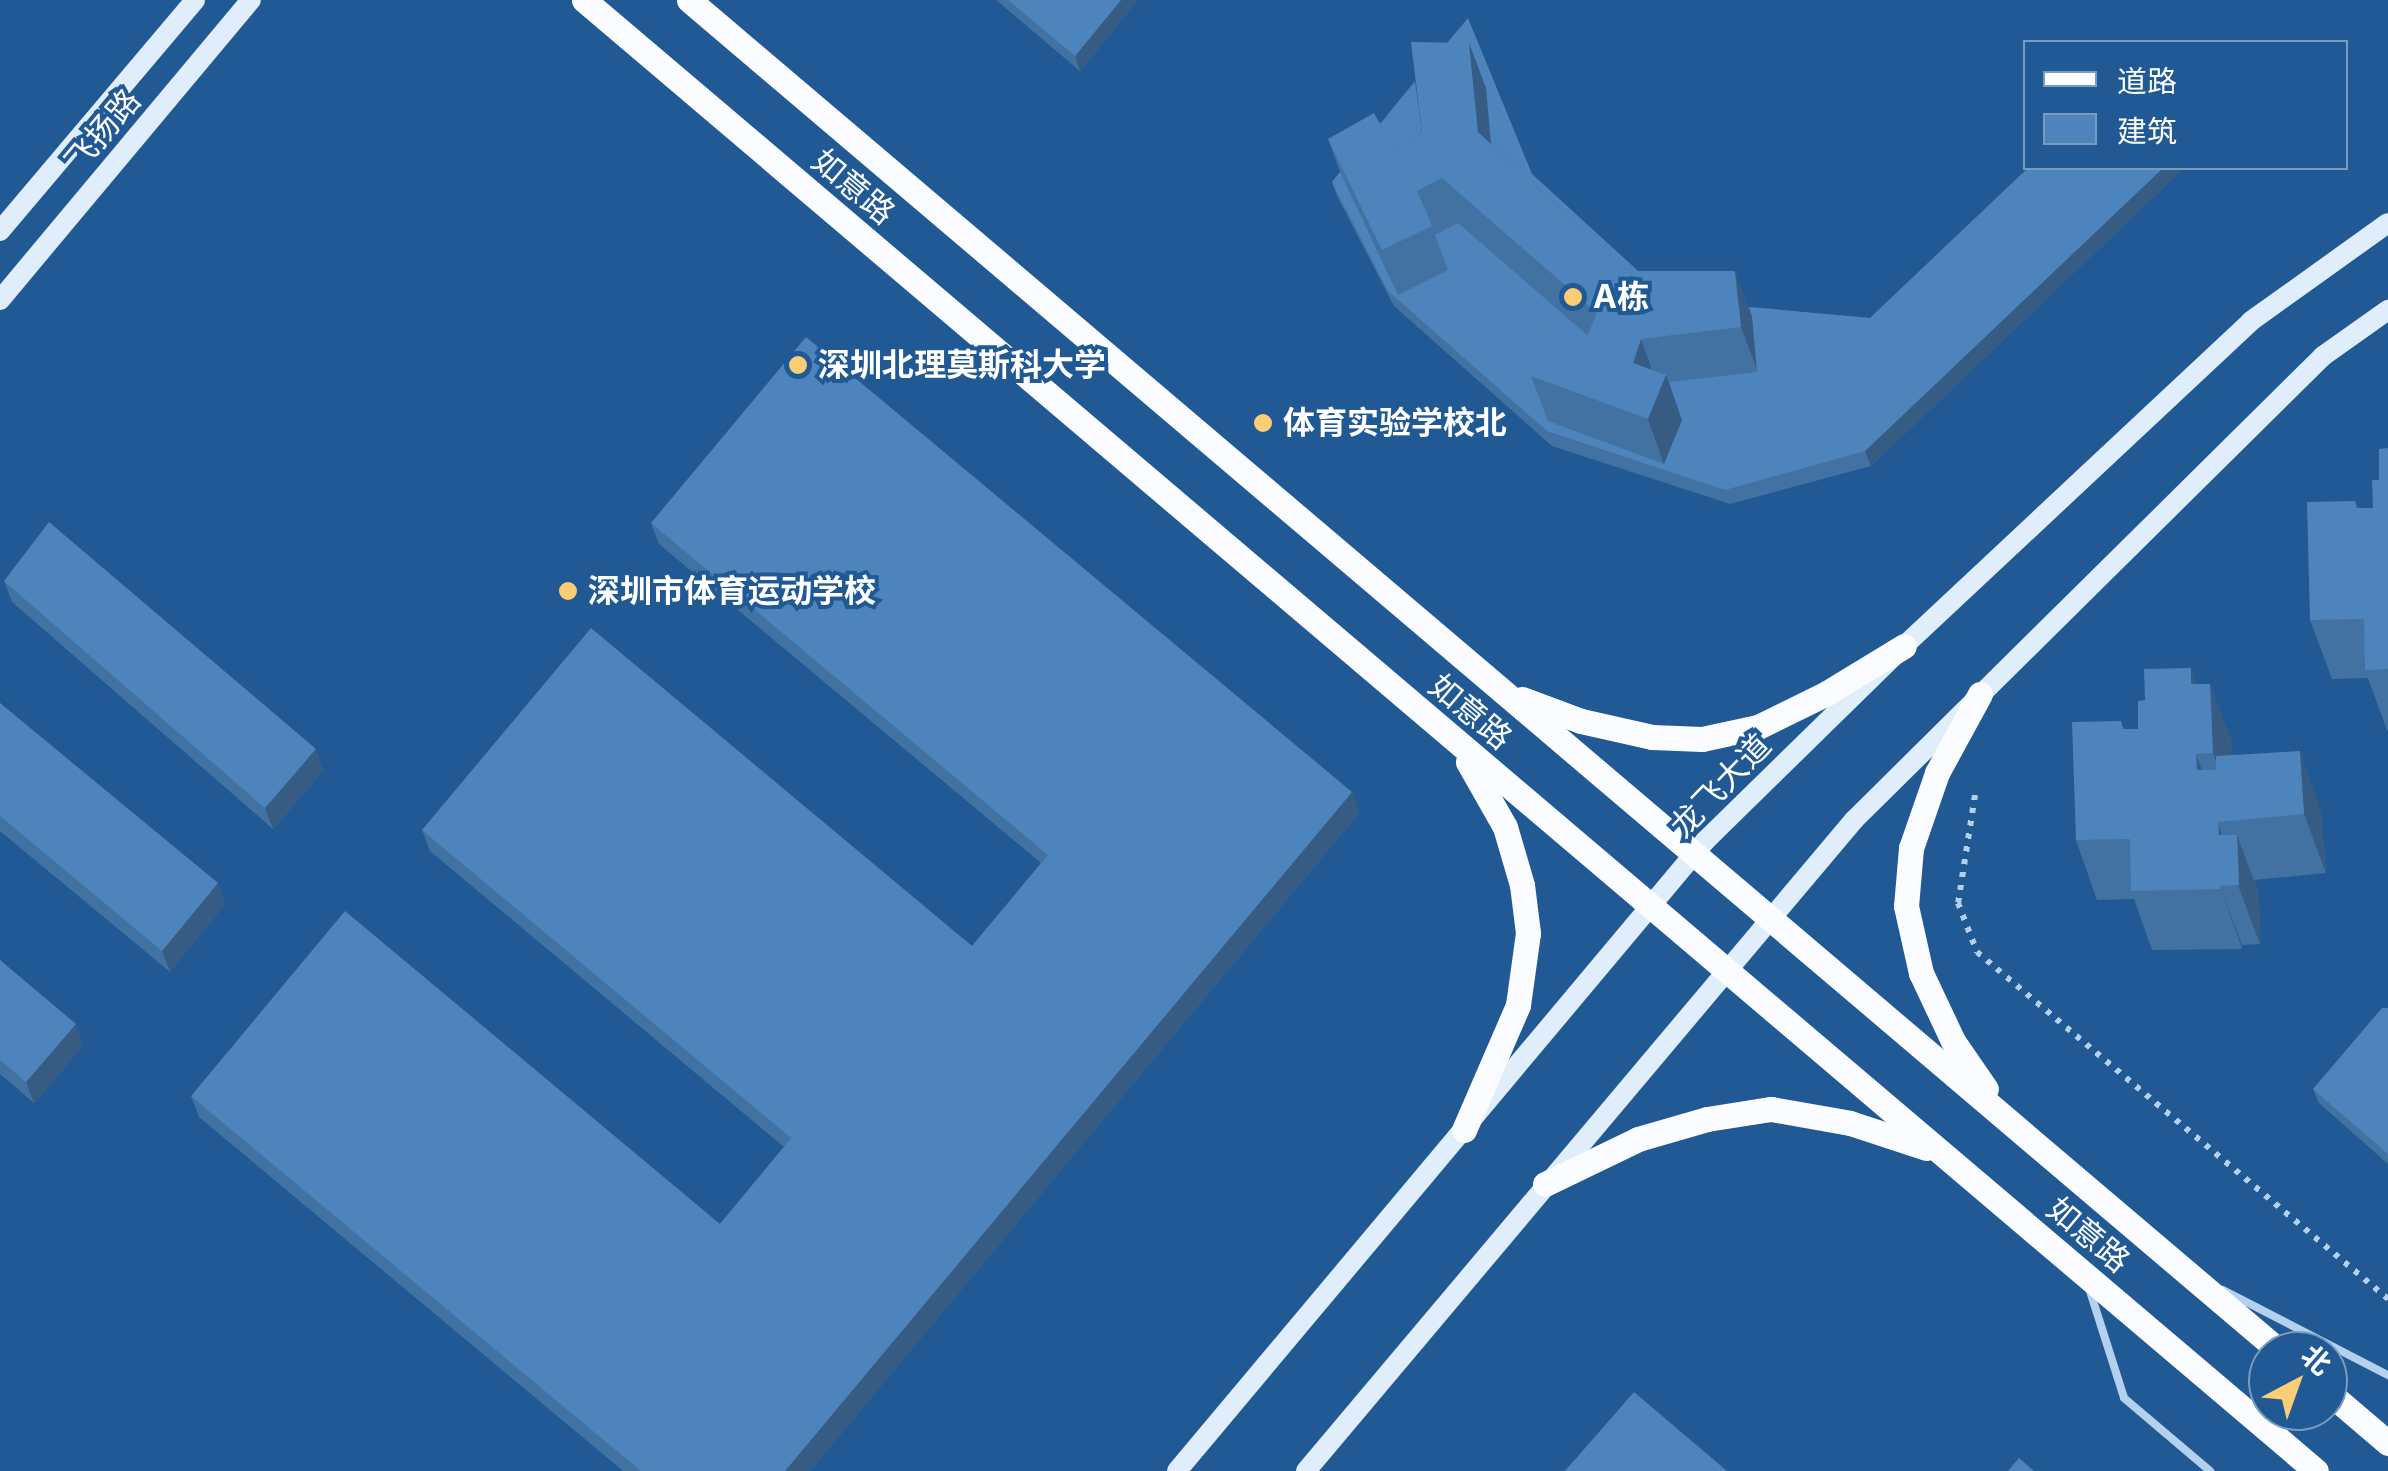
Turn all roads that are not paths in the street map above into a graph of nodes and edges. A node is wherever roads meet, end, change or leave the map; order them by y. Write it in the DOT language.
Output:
graph roads {
  1 [pos="195,0"];
  2 [pos="251,0"];
  3 [pos="584,0"];
  4 [pos="689,0"];
  5 [pos="2388,223"];
  6 [pos="0,231"];
  7 [pos="0,300"];
  8 [pos="2388,310"];
  9 [pos="1904,646"];
  10 [pos="1505,694"];
  11 [pos="1980,694"];
  12 [pos="1458,744"];
  13 [pos="1695,854"];
  14 [pos="1652,907"];
  15 [pos="1772,920"];
  16 [pos="1728,972"];
  17 [pos="2006,1118"];
  18 [pos="1464,1130"];
  19 [pos="1940,1152"];
  20 [pos="1545,1184"];
  21 [pos="2184,1270"];
  22 [pos="2085,1274"];
  23 [pos="2256,1331"];
  24 [pos="2388,1374"];
  25 [pos="2348,1409"];
  26 [pos="2388,1443"];
  27 [pos="1177,1471"];
  28 [pos="1306,1471"];
  29 [pos="2210,1471"];
  30 [pos="2316,1471"];
  1 -- 6 [label="main road, 飞扬路"];
  2 -- 7 [label="main road, 飞扬路"];
  3 -- 12 [label="main road, 如意路"];
  4 -- 10 [label="main road, 如意路"];
  5 -- 9 [label="main road, 龙飞大道"];
  8 -- 11 [label="main road"];
  9 -- 10 [label="main road"];
  9 -- 13 [label="main road, 龙飞大道"];
  10 -- 13 [label="main road, 如意路"];
  11 -- 15 [label="main road"];
  11 -- 17 [label="main road"];
  12 -- 14 [label="main road, 如意路"];
  12 -- 18 [label="main road"];
  13 -- 14 [label="main road, 龙飞大道"];
  13 -- 15 [label="main road, 如意路"];
  14 -- 16 [label="main road, 如意路"];
  14 -- 18 [label="main road, 龙飞大道"];
  15 -- 16 [label="main road"];
  15 -- 17 [label="main road, 如意路"];
  16 -- 19 [label="main road, 如意路"];
  16 -- 20 [label="main road"];
  17 -- 21 [label="main road, 如意路"];
  18 -- 27 [label="main road, 龙飞大道"];
  19 -- 20 [label="main road"];
  19 -- 22 [label="main road, 如意路"];
  20 -- 28 [label="main road"];
  21 -- 23 [label="main road, 如意路"];
  21 -- 24 [label="lane"];
  22 -- 29 [label="lane"];
  22 -- 30 [label="main road, 如意路"];
  25 -- 26 [label="main road"];
}
